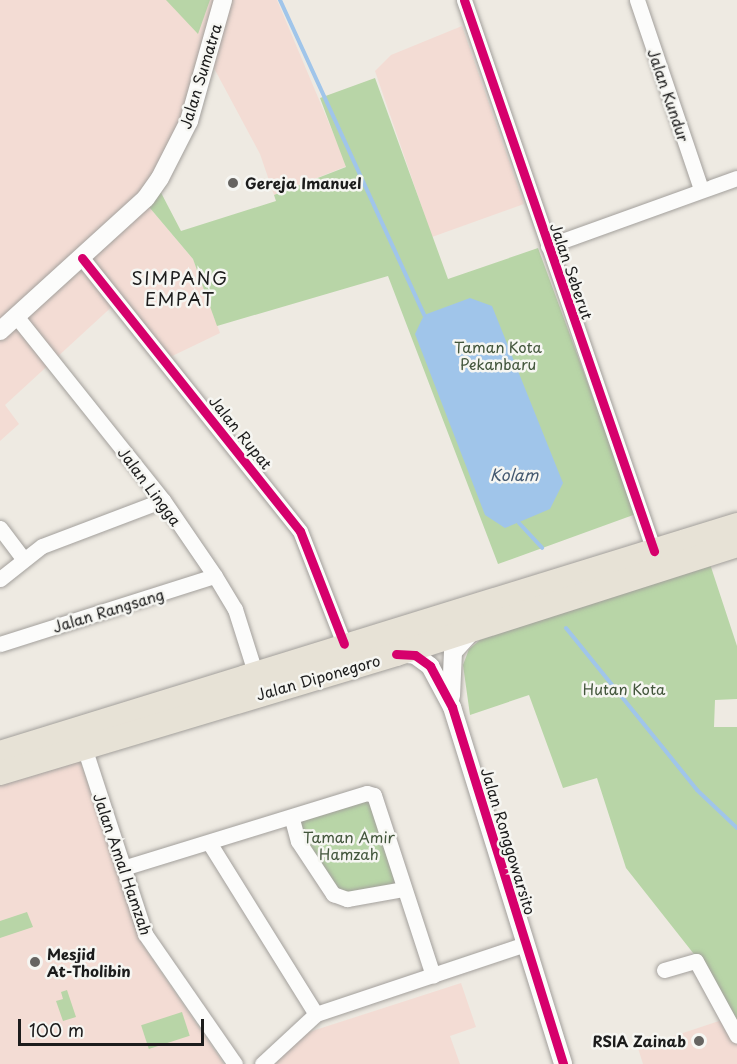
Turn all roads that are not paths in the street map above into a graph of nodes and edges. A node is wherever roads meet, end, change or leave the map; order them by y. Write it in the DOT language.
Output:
graph roads {
  1 [pos="223,0"];
  2 [pos="464,0"];
  3 [pos="637,0"];
  4 [pos="737,178"];
  5 [pos="701,189"];
  6 [pos="548,246"];
  7 [pos="82,258"];
  8 [pos="16,316"];
  9 [pos="0,331"];
  10 [pos="163,500"];
  11 [pos="737,525"];
  12 [pos="0,528"];
  13 [pos="737,545"];
  14 [pos="654,550"];
  15 [pos="23,558"];
  16 [pos="216,576"];
  17 [pos="0,579"];
  18 [pos="475,628"];
  19 [pos="0,644"];
  20 [pos="344,644"];
  21 [pos="396,654"];
  22 [pos="255,672"];
  23 [pos="208,698"];
  24 [pos="452,707"];
  25 [pos="84,747"];
  26 [pos="0,753"];
  27 [pos="0,773"];
  28 [pos="292,819"];
  29 [pos="210,844"];
  30 [pos="123,868"];
  31 [pos="404,889"];
  32 [pos="525,944"];
  33 [pos="664,970"];
  34 [pos="433,976"];
  35 [pos="316,1014"];
  36 [pos="737,1036"];
  37 [pos="235,1064"];
  38 [pos="262,1064"];
  39 [pos="563,1064"];
  1 -- 7 [label="street, Jalan Sumatra"];
  2 -- 6 [label="street, Jalan Seberut"];
  3 -- 5 [label="street, Jalan Kundur"];
  4 -- 5 [label="street"];
  5 -- 6 [label="street"];
  6 -- 14 [label="street, Jalan Seberut"];
  7 -- 8 [label="street, Jalan Sumatra"];
  7 -- 20 [label="street, Jalan Rupat"];
  8 -- 9 [label="street, Jalan Sumatra"];
  8 -- 10 [label="street, Jalan Lingga"];
  10 -- 15 [label="street"];
  10 -- 16 [label="street, Jalan Lingga"];
  11 -- 14 [label="main road, Jalan Diponegoro"];
  12 -- 15 [label="street"];
  13 -- 18 [label="main road, Jalan Diponegoro"];
  14 -- 20 [label="main road, Jalan Diponegoro"];
  15 -- 17 [label="street"];
  16 -- 19 [label="street, Jalan Rangsang"];
  16 -- 22 [label="street, Jalan Lingga"];
  18 -- 21 [label="main road, Jalan Diponegoro"];
  18 -- 24 [label="street, Jalan Ronggowarsito"];
  20 -- 22 [label="main road, Jalan Diponegoro"];
  21 -- 23 [label="main road, Jalan Diponegoro"];
  21 -- 24 [label="street, Jalan Ronggowarsito"];
  22 -- 23 [label="main road, Jalan Diponegoro"];
  23 -- 25 [label="main road, Jalan Diponegoro"];
  23 -- 26 [label="main road, Jalan Diponegoro"];
  24 -- 32 [label="street, Jalan Ronggowarsito"];
  25 -- 27 [label="main road, Jalan Diponegoro"];
  25 -- 30 [label="street, Jalan Amal Hamzah"];
  28 -- 29 [label="street"];
  28 -- 31 [label="street"];
  28 -- 31 [label="street"];
  29 -- 30 [label="street"];
  29 -- 35 [label="street"];
  30 -- 37 [label="street, Jalan Amal Hamzah"];
  31 -- 34 [label="street"];
  32 -- 34 [label="street"];
  32 -- 39 [label="street, Jalan Ronggowarsito"];
  33 -- 36 [label="street"];
  34 -- 35 [label="street"];
  35 -- 38 [label="street"];
}
